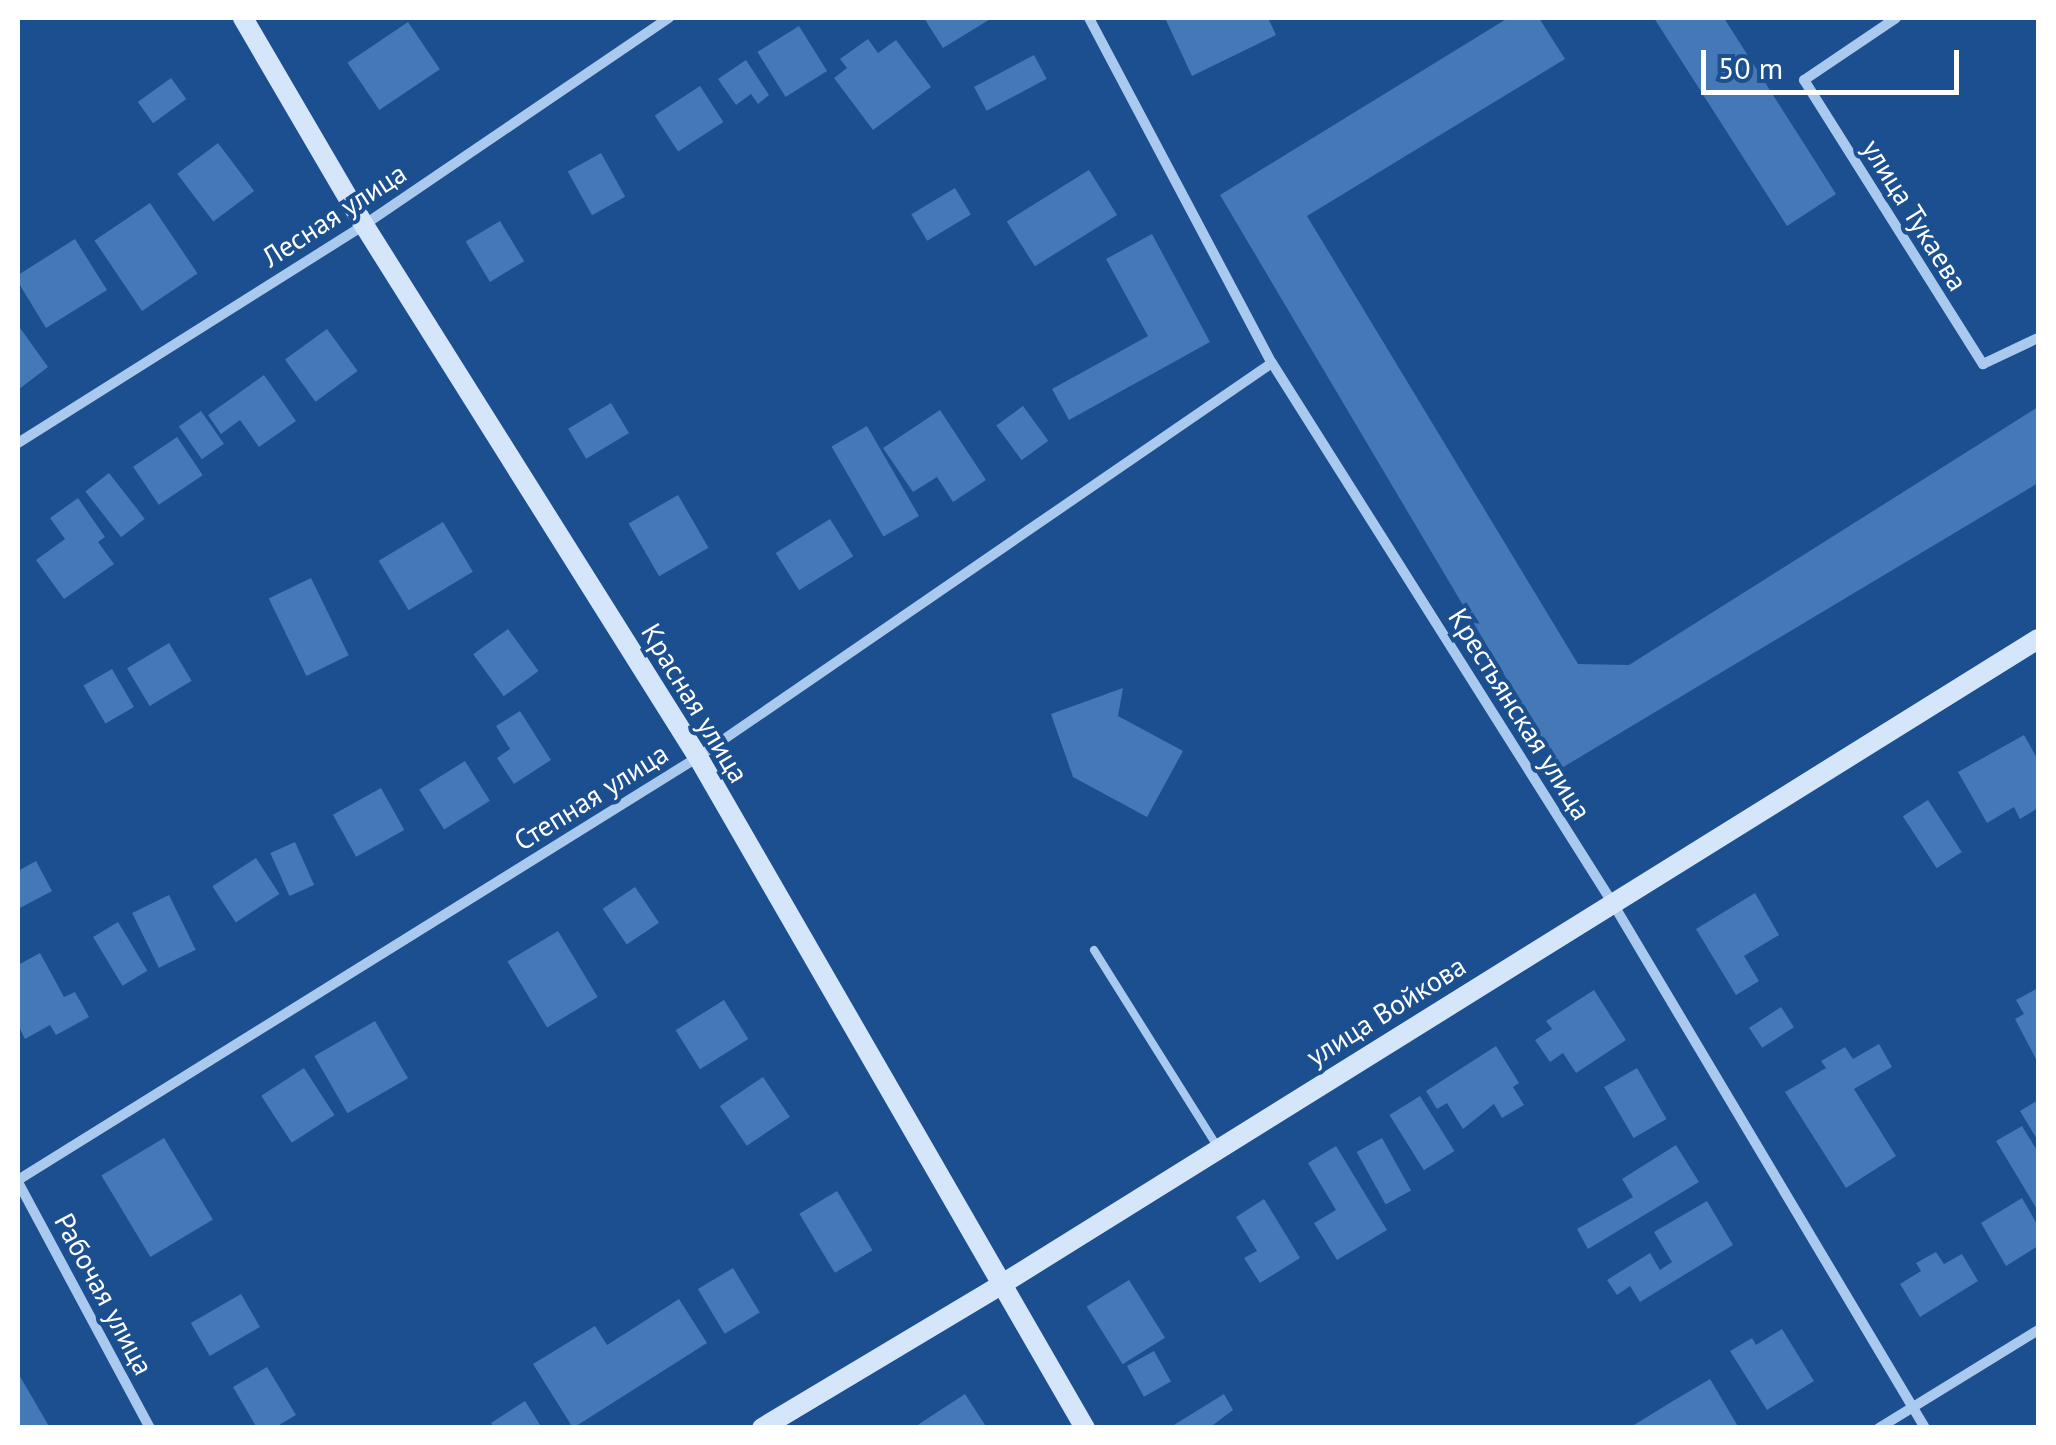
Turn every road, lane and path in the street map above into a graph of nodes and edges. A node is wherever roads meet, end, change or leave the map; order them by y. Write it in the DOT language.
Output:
graph roads {
  1 [pos="242,18"];
  2 [pos="669,18"];
  3 [pos="1089,18"];
  4 [pos="1896,18"];
  5 [pos="364,225"];
  6 [pos="2038,338"];
  7 [pos="1272,363"];
  8 [pos="18,443"];
  9 [pos="2038,638"];
  10 [pos="698,757"];
  11 [pos="1612,902"];
  12 [pos="1094,950"];
  13 [pos="1218,1148"];
  14 [pos="18,1181"];
  15 [pos="999,1286"];
  16 [pos="2038,1330"];
  17 [pos="1913,1406"];
  18 [pos="150,1428"];
  19 [pos="762,1428"];
  20 [pos="1084,1428"];
  21 [pos="1879,1428"];
  22 [pos="1925,1428"];
  1 -- 5 [label="street, Красная улица"];
  2 -- 5 [label="street, Лесная улица"];
  3 -- 7 [label="street, Крестьянская улица"];
  4 -- 6 [label="street, улица Тукаева"];
  5 -- 8 [label="street, Лесная улица"];
  5 -- 10 [label="street, Красная улица"];
  7 -- 10 [label="street, Степная улица"];
  7 -- 11 [label="street, Крестьянская улица"];
  9 -- 11 [label="street, улица Войкова"];
  10 -- 14 [label="street, Степная улица"];
  10 -- 15 [label="street, Красная улица"];
  11 -- 13 [label="street, улица Войкова"];
  11 -- 17 [label="street, Крестьянская улица"];
  12 -- 13 [label="lane"];
  13 -- 15 [label="street, улица Войкова"];
  14 -- 18 [label="street, Рабочая улица"];
  15 -- 19 [label="street, улица Войкова"];
  15 -- 20 [label="street, Красная улица"];
  16 -- 17 [label="street"];
  17 -- 21 [label="street"];
  17 -- 22 [label="street, Крестьянская улица"];
}
